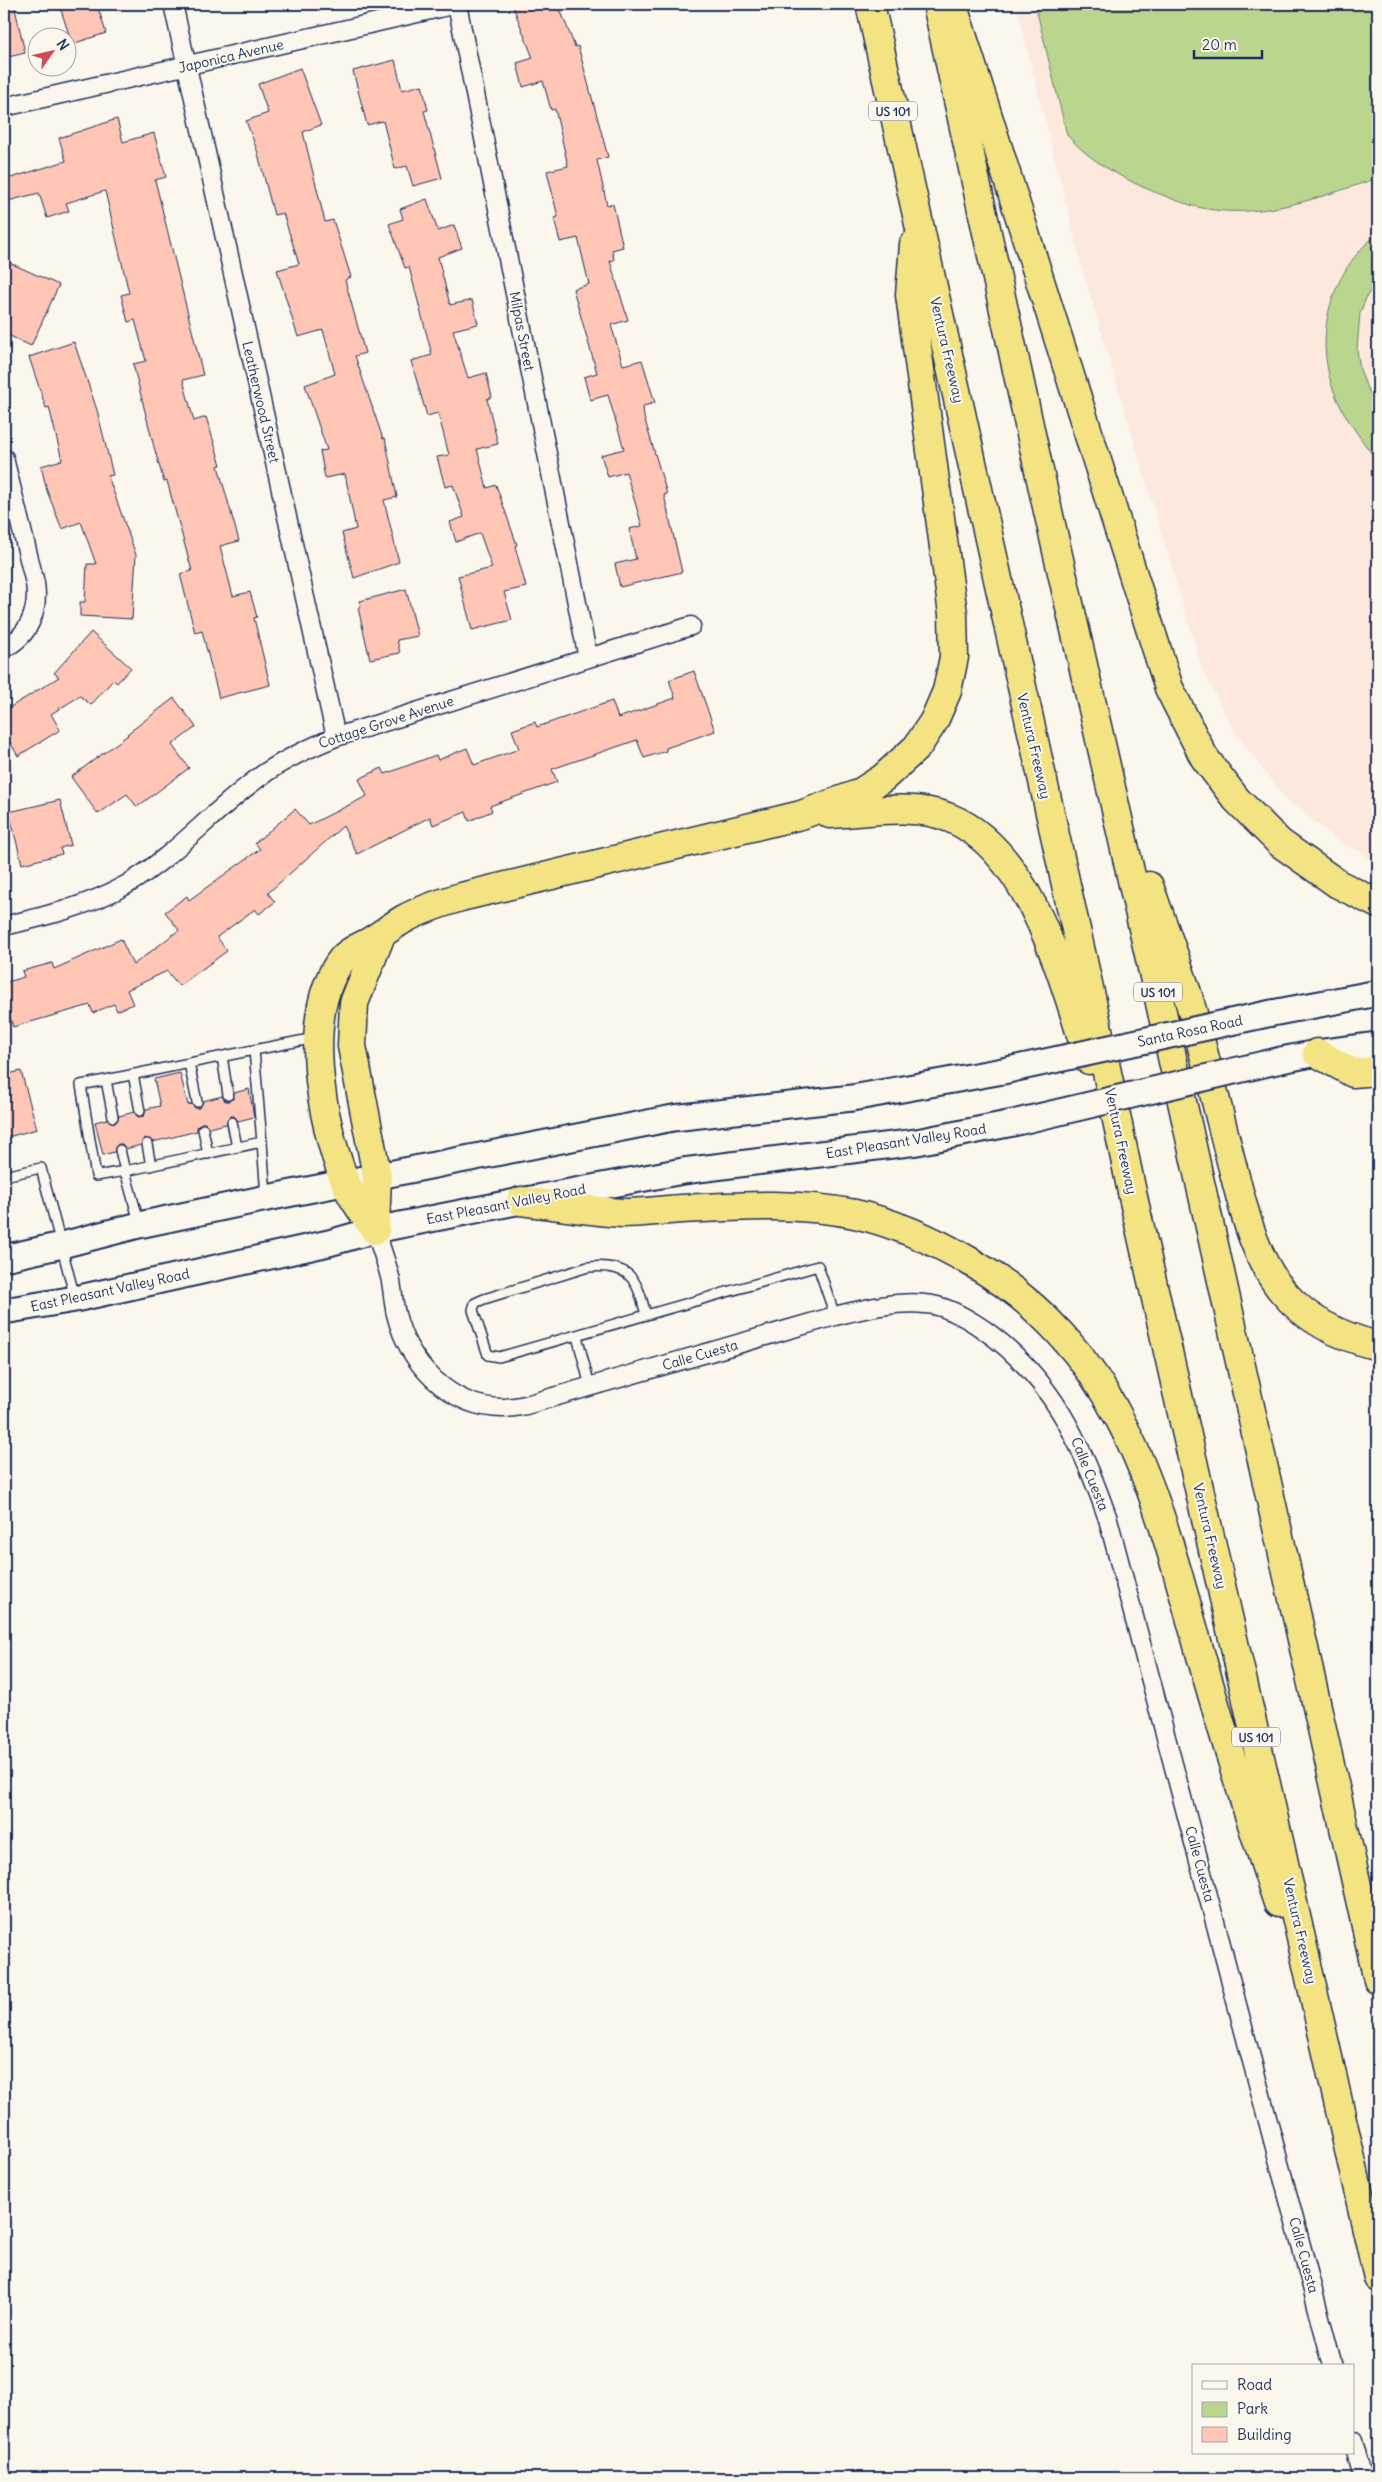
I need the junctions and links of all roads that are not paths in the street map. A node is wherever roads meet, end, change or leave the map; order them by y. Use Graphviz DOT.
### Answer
graph roads {
  1 [pos="173,4"];
  2 [pos="457,4"];
  3 [pos="870,4"];
  4 [pos="937,4"];
  5 [pos="953,4"];
  6 [pos="187,67"];
  7 [pos="4,107"];
  8 [pos="916,218"];
  9 [pos="4,458"];
  10 [pos="691,626"];
  11 [pos="4,648"];
  12 [pos="588,658"];
  13 [pos="336,736"];
  14 [pos="1104,756"];
  15 [pos="801,815"];
  16 [pos="1378,904"];
  17 [pos="4,926"];
  18 [pos="382,935"];
  19 [pos="1378,993"];
  20 [pos="316,1038"];
  21 [pos="1378,1045"];
  22 [pos="254,1050"];
  23 [pos="1317,1052"];
  24 [pos="222,1056"];
  25 [pos="189,1063"];
  26 [pos="1378,1071"];
  27 [pos="132,1074"];
  28 [pos="106,1080"];
  29 [pos="228,1095"];
  30 [pos="197,1102"];
  31 [pos="140,1111"];
  32 [pos="113,1117"];
  33 [pos="232,1122"];
  34 [pos="203,1129"];
  35 [pos="262,1142"];
  36 [pos="147,1144"];
  37 [pos="237,1147"];
  38 [pos="120,1150"];
  39 [pos="208,1154"];
  40 [pos="151,1166"];
  41 [pos="125,1172"];
  42 [pos="4,1176"];
  43 [pos="376,1176"];
  44 [pos="345,1183"];
  45 [pos="1133,1197"];
  46 [pos="267,1198"];
  47 [pos="521,1200"];
  48 [pos="139,1225"];
  49 [pos="374,1230"];
  50 [pos="62,1245"];
  51 [pos="4,1258"];
  52 [pos="75,1299"];
  53 [pos="4,1311"];
  54 [pos="646,1316"];
  55 [pos="835,1316"];
  56 [pos="576,1336"];
  57 [pos="1378,1346"];
  58 [pos="590,1386"];
  59 [pos="1378,1980"];
  60 [pos="1327,2049"];
  61 [pos="1378,2278"];
  62 [pos="1332,2364"];
  63 [pos="1354,2445"];
  64 [pos="1363,2478"];
  1 -- 6 [label="street, Leatherwood Street"];
  2 -- 6 [label="street, Japonica Avenue"];
  2 -- 12 [label="street, Milpas Street"];
  3 -- 8 [label="highway, Ventura Freeway / US 101"];
  4 -- 14 [label="highway, US 101"];
  5 -- 16 [label="highway"];
  6 -- 7 [label="street, Japonica Avenue"];
  6 -- 13 [label="street, Leatherwood Street"];
  8 -- 15 [label="highway"];
  8 -- 45 [label="highway, Ventura Freeway / US 101"];
  9 -- 11 [label="street"];
  10 -- 12 [label="street, Cottage Grove Avenue"];
  12 -- 13 [label="street, Cottage Grove Avenue"];
  13 -- 17 [label="street, Cottage Grove Avenue"];
  14 -- 57 [label="highway"];
  14 -- 59 [label="highway, US 101"];
  15 -- 18 [label="highway"];
  15 -- 45 [label="highway"];
  18 -- 20 [label="highway"];
  18 -- 43 [label="highway"];
  19 -- 43 [label="main road, Santa Rosa Road, bridge"];
  20 -- 22 [label="lane"];
  20 -- 44 [label="highway"];
  21 -- 23 [label="main road"];
  22 -- 24 [label="lane"];
  22 -- 35 [label="lane"];
  23 -- 26 [label="highway"];
  23 -- 47 [label="main road, East Pleasant Valley Road, bridge"];
  24 -- 25 [label="lane"];
  24 -- 29 [label="lane"];
  25 -- 27 [label="lane"];
  25 -- 30 [label="lane"];
  27 -- 28 [label="lane"];
  27 -- 31 [label="lane"];
  28 -- 32 [label="lane"];
  28 -- 41 [label="lane"];
  33 -- 37 [label="lane"];
  34 -- 39 [label="lane"];
  35 -- 37 [label="lane"];
  35 -- 46 [label="lane"];
  36 -- 40 [label="lane"];
  37 -- 39 [label="lane"];
  38 -- 41 [label="lane"];
  39 -- 40 [label="lane"];
  40 -- 41 [label="lane"];
  41 -- 48 [label="lane"];
  42 -- 50 [label="lane"];
  43 -- 44 [label="main road"];
  43 -- 49 [label="highway"];
  44 -- 46 [label="main road"];
  44 -- 49 [label="highway"];
  45 -- 60 [label="highway, Ventura Freeway / US 101"];
  46 -- 48 [label="main road"];
  47 -- 49 [label="main road, East Pleasant Valley Road"];
  47 -- 60 [label="highway"];
  48 -- 50 [label="main road"];
  49 -- 52 [label="main road, East Pleasant Valley Road"];
  49 -- 58 [label="street, Calle Cuesta"];
  50 -- 51 [label="main road"];
  50 -- 52 [label="lane"];
  52 -- 53 [label="main road, East Pleasant Valley Road"];
  54 -- 55 [label="lane"];
  54 -- 56 [label="lane"];
  54 -- 56 [label="lane"];
  55 -- 58 [label="street, Calle Cuesta"];
  55 -- 62 [label="street, Calle Cuesta"];
  56 -- 58 [label="lane"];
  60 -- 61 [label="highway, Ventura Freeway / US 101"];
  63 -- 64 [label="street"];
}
